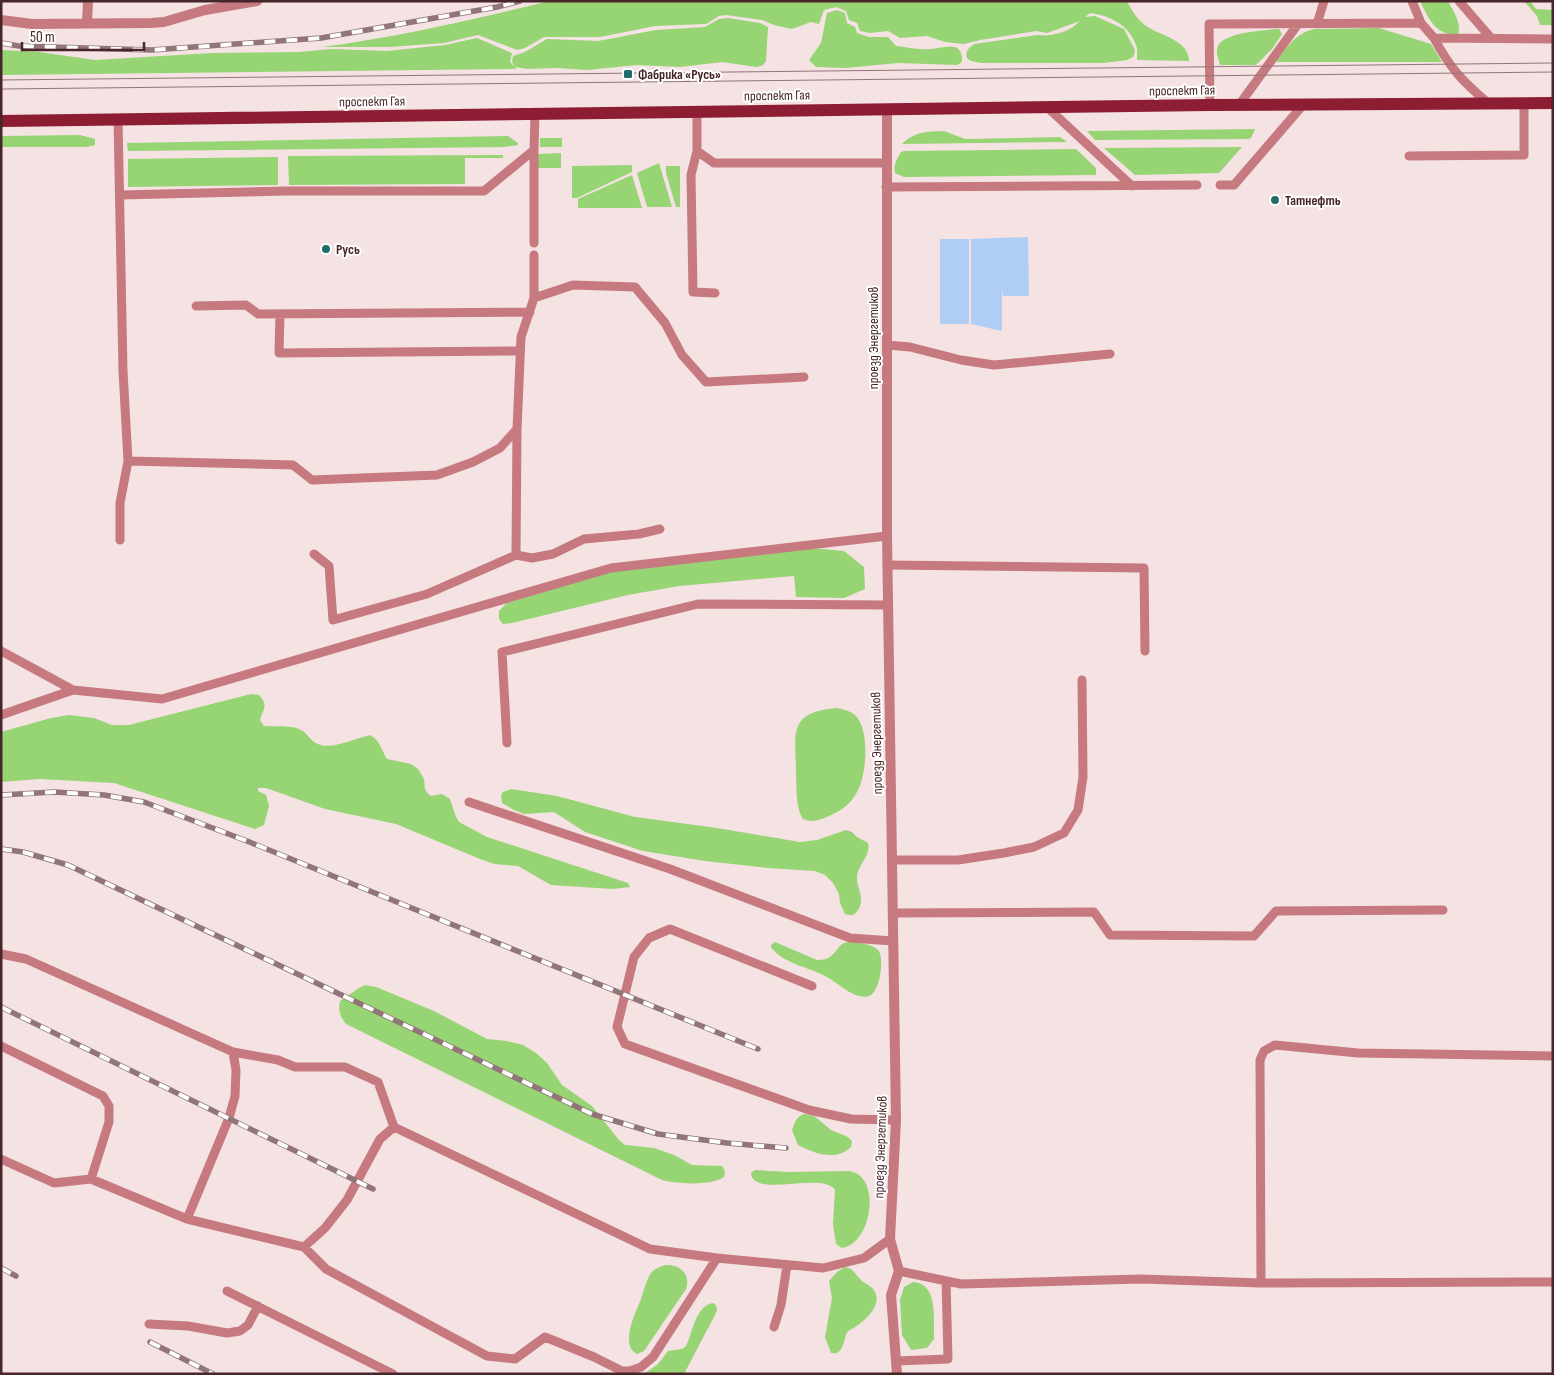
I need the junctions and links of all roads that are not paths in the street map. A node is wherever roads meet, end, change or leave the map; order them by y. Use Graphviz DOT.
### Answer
graph roads {
  1 [pos="88,1"];
  2 [pos="256,1"];
  3 [pos="1324,1"];
  4 [pos="1412,1"];
  5 [pos="1459,1"];
  6 [pos="1,20"];
  7 [pos="87,23"];
  8 [pos="1421,23"];
  9 [pos="1298,24"];
  10 [pos="1317,24"];
  11 [pos="1434,38"];
  12 [pos="1490,38"];
  13 [pos="1553,39"];
  14 [pos="1488,103"];
  15 [pos="1524,103"];
  16 [pos="1553,103"];
  17 [pos="1210,105"];
  18 [pos="1239,105"];
  19 [pos="1303,105"];
  20 [pos="1048,108"];
  21 [pos="887,109"];
  22 [pos="697,112"];
  23 [pos="534,114"];
  24 [pos="118,119"];
  25 [pos="1,121"];
  26 [pos="534,150"];
  27 [pos="698,151"];
  28 [pos="1409,156"];
  29 [pos="887,163"];
  30 [pos="1197,185"];
  31 [pos="1220,185"];
  32 [pos="1132,186"];
  33 [pos="886,187"];
  34 [pos="120,195"];
  35 [pos="534,243"];
  36 [pos="534,255"];
  37 [pos="715,293"];
  38 [pos="534,298"];
  39 [pos="196,306"];
  40 [pos="530,312"];
  41 [pos="280,314"];
  42 [pos="886,345"];
  43 [pos="520,351"];
  44 [pos="1110,354"];
  45 [pos="804,377"];
  46 [pos="517,428"];
  47 [pos="128,461"];
  48 [pos="660,529"];
  49 [pos="886,536"];
  50 [pos="120,540"];
  51 [pos="314,554"];
  52 [pos="516,555"];
  53 [pos="887,565"];
  54 [pos="888,605"];
  55 [pos="1,651"];
  56 [pos="1145,652"];
  57 [pos="1082,680"];
  58 [pos="73,690"];
  59 [pos="1,715"];
  60 [pos="507,743"];
  61 [pos="469,802"];
  62 [pos="892,860"];
  63 [pos="1443,910"];
  64 [pos="893,913"];
  65 [pos="893,941"];
  66 [pos="1,954"];
  67 [pos="812,986"];
  68 [pos="1,1046"];
  69 [pos="233,1052"];
  70 [pos="1553,1056"];
  71 [pos="896,1120"];
  72 [pos="394,1128"];
  73 [pos="1,1159"];
  74 [pos="91,1179"];
  75 [pos="187,1219"];
  76 [pos="890,1239"];
  77 [pos="304,1247"];
  78 [pos="717,1258"];
  79 [pos="787,1265"];
  80 [pos="899,1271"];
  81 [pos="946,1281"];
  82 [pos="1553,1282"];
  83 [pos="1261,1283"];
  84 [pos="227,1291"];
  85 [pos="258,1306"];
  86 [pos="149,1324"];
  87 [pos="774,1328"];
  88 [pos="897,1361"];
  89 [pos="392,1374"];
  90 [pos="897,1374"];
  1 -- 7 [label="street"];
  2 -- 7 [label="street"];
  3 -- 10 [label="lane"];
  4 -- 8 [label="lane"];
  5 -- 12 [label="lane"];
  6 -- 7 [label="street"];
  8 -- 10 [label="lane"];
  8 -- 11 [label="lane"];
  9 -- 10 [label="lane"];
  9 -- 17 [label="lane"];
  9 -- 18 [label="lane"];
  11 -- 12 [label="lane"];
  11 -- 14 [label="lane"];
  12 -- 13 [label="lane"];
  14 -- 15 [label="main road, проспект Гая"];
  14 -- 19 [label="main road, проспект Гая"];
  15 -- 16 [label="main road, проспект Гая"];
  15 -- 28 [label="lane"];
  17 -- 18 [label="main road, проспект Гая"];
  17 -- 20 [label="main road, проспект Гая"];
  18 -- 19 [label="main road, проспект Гая"];
  19 -- 31 [label="lane"];
  20 -- 21 [label="main road, проспект Гая"];
  20 -- 32 [label="lane"];
  21 -- 22 [label="main road, проспект Гая"];
  21 -- 29 [label="street, проезд Энергетиков"];
  22 -- 23 [label="main road, проспект Гая"];
  22 -- 27 [label="lane"];
  23 -- 24 [label="main road, проспект Гая"];
  23 -- 26 [label="lane"];
  24 -- 25 [label="main road, проспект Гая"];
  24 -- 34 [label="lane"];
  26 -- 34 [label="lane"];
  26 -- 35 [label="lane"];
  27 -- 29 [label="lane"];
  27 -- 37 [label="lane"];
  29 -- 33 [label="street, проезд Энергетиков"];
  30 -- 32 [label="lane"];
  32 -- 33 [label="lane"];
  33 -- 42 [label="street, проезд Энергетиков"];
  34 -- 47 [label="lane"];
  36 -- 38 [label="lane"];
  38 -- 40 [label="lane"];
  38 -- 45 [label="lane"];
  39 -- 41 [label="lane"];
  40 -- 41 [label="lane"];
  40 -- 43 [label="lane"];
  41 -- 43 [label="lane"];
  42 -- 44 [label="lane"];
  42 -- 49 [label="street, проезд Энергетиков"];
  43 -- 46 [label="lane"];
  46 -- 47 [label="lane"];
  46 -- 52 [label="lane"];
  47 -- 50 [label="lane"];
  48 -- 52 [label="lane"];
  49 -- 53 [label="street, проезд Энергетиков"];
  49 -- 58 [label="lane"];
  51 -- 52 [label="lane"];
  53 -- 54 [label="street, проезд Энергетиков"];
  53 -- 56 [label="lane"];
  54 -- 60 [label="lane"];
  54 -- 62 [label="street, проезд Энергетиков"];
  55 -- 58 [label="lane"];
  57 -- 62 [label="lane"];
  58 -- 59 [label="lane"];
  61 -- 65 [label="lane"];
  62 -- 64 [label="street, проезд Энергетиков"];
  63 -- 64 [label="lane"];
  64 -- 65 [label="street, проезд Энергетиков"];
  65 -- 71 [label="street, проезд Энергетиков"];
  66 -- 69 [label="lane"];
  67 -- 71 [label="lane"];
  68 -- 74 [label="lane"];
  69 -- 72 [label="lane"];
  69 -- 75 [label="lane"];
  70 -- 83 [label="lane"];
  71 -- 76 [label="street, проезд Энергетиков"];
  72 -- 77 [label="lane"];
  72 -- 78 [label="lane"];
  73 -- 74 [label="lane"];
  74 -- 75 [label="lane"];
  75 -- 77 [label="lane"];
  76 -- 79 [label="lane"];
  76 -- 80 [label="street, проезд Энергетиков"];
  77 -- 78 [label="lane"];
  78 -- 79 [label="lane"];
  79 -- 87 [label="lane"];
  80 -- 81 [label="lane"];
  80 -- 88 [label="street"];
  81 -- 83 [label="lane"];
  81 -- 88 [label="lane"];
  82 -- 83 [label="lane"];
  84 -- 85 [label="lane"];
  85 -- 86 [label="lane"];
  85 -- 89 [label="lane"];
  88 -- 90 [label="street"];
}
